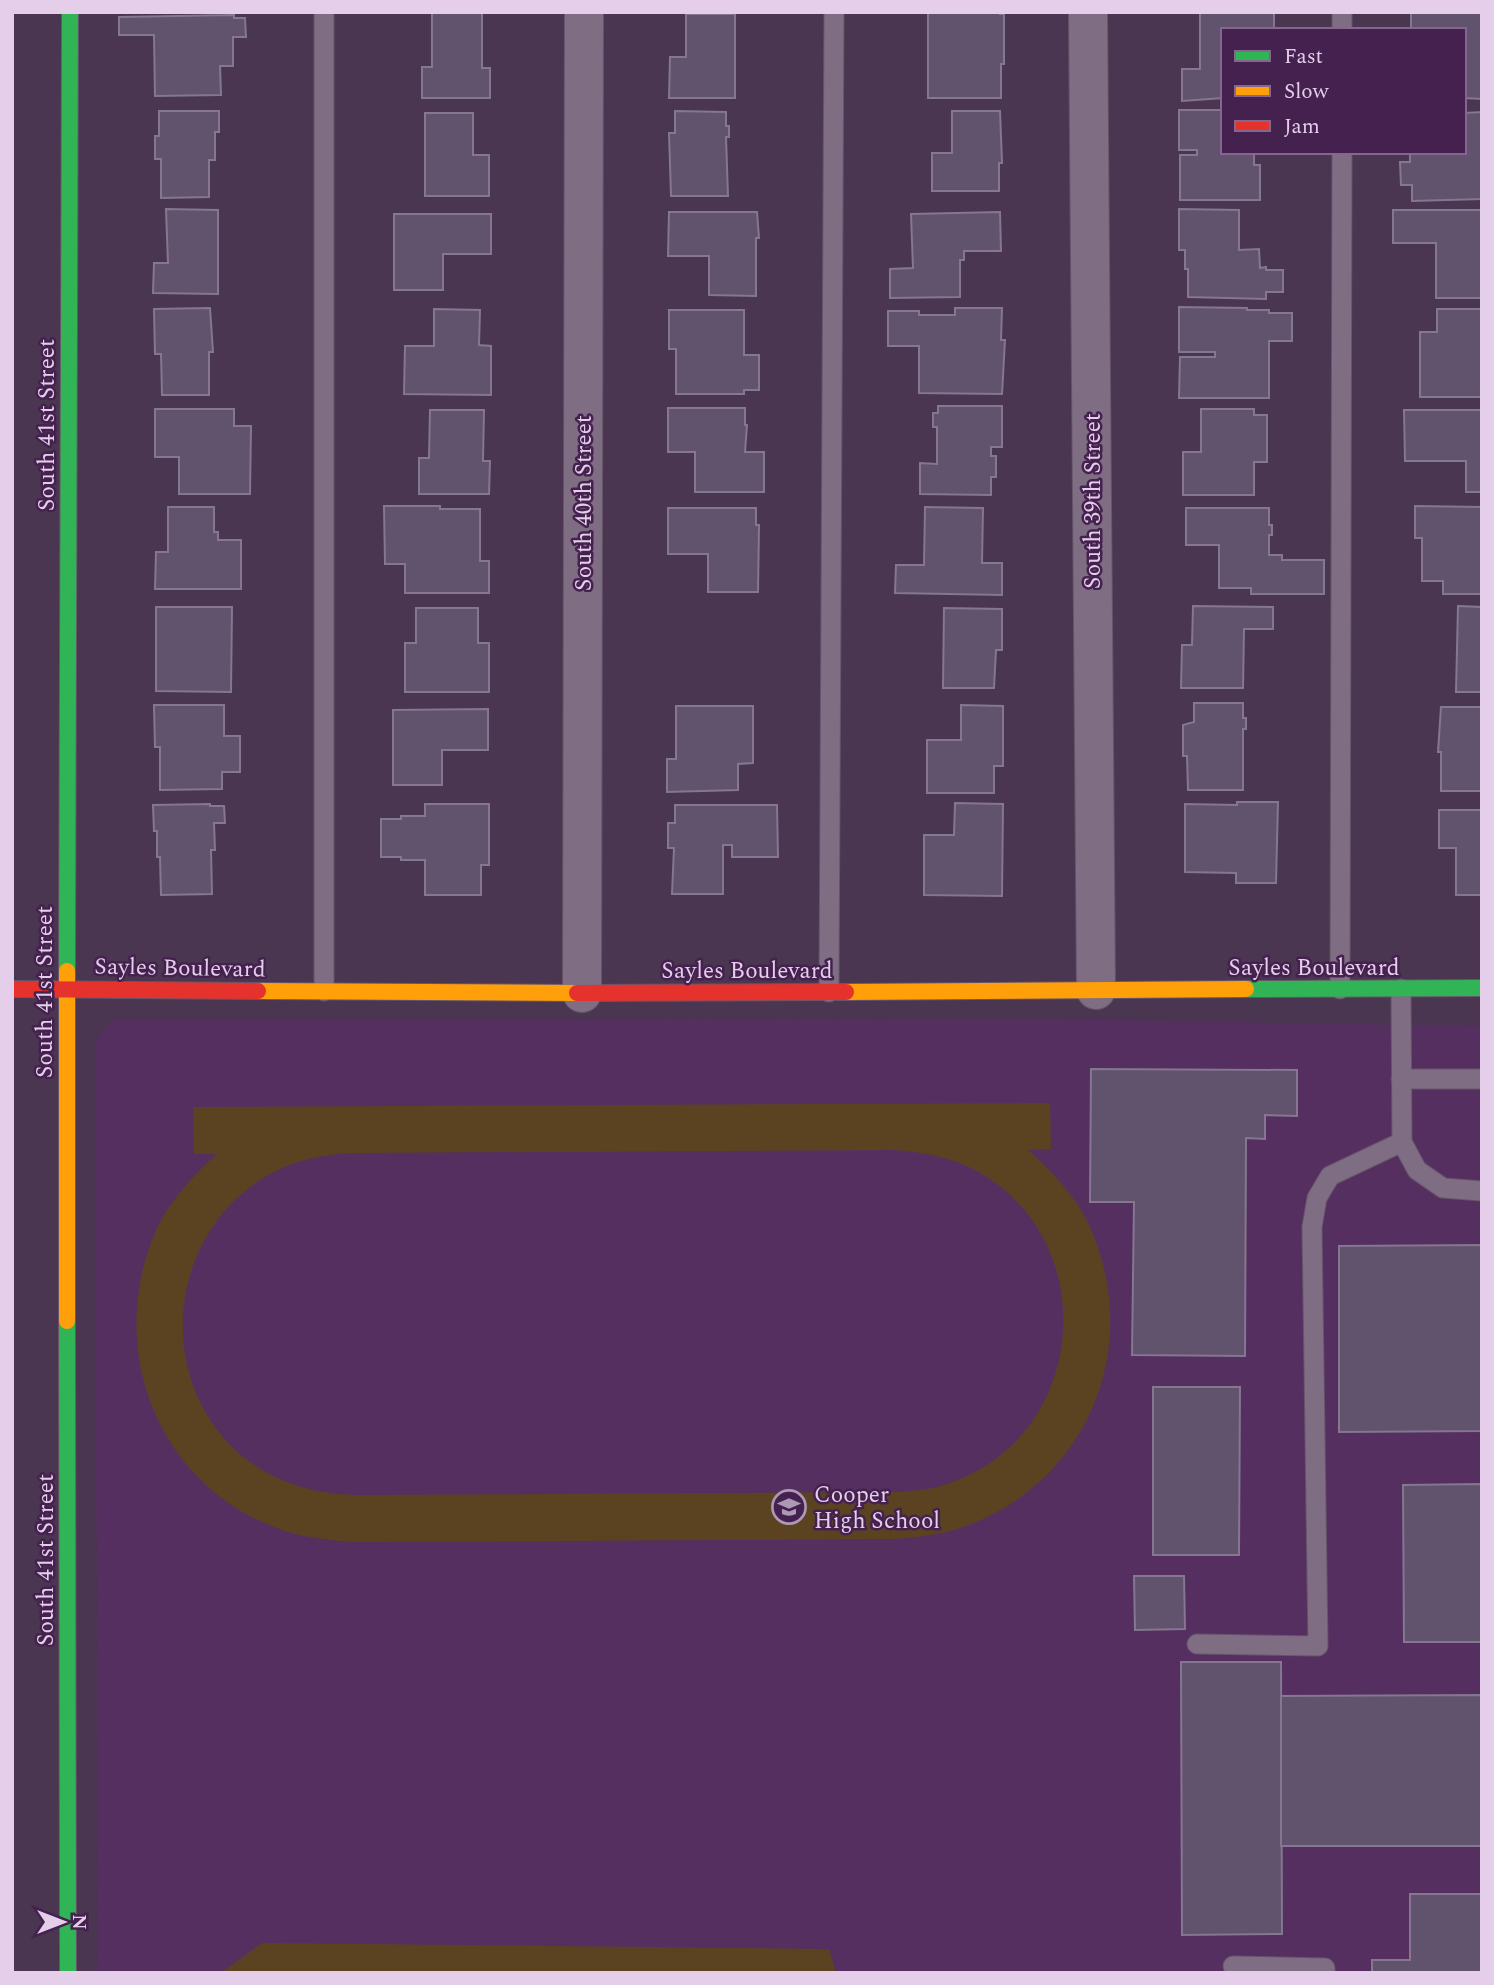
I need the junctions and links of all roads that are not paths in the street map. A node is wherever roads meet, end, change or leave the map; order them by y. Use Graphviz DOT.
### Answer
graph roads {
  1 [pos="70,12"];
  2 [pos="324,12"];
  3 [pos="584,12"];
  4 [pos="834,12"];
  5 [pos="1088,12"];
  6 [pos="1342,154"];
  7 [pos="12,989"];
  8 [pos="67,989"];
  9 [pos="1340,989"];
  10 [pos="1401,989"];
  11 [pos="1482,989"];
  12 [pos="1097,990"];
  13 [pos="324,991"];
  14 [pos="830,992"];
  15 [pos="582,993"];
  16 [pos="1401,1079"];
  17 [pos="1482,1079"];
  18 [pos="1402,1142"];
  19 [pos="1482,1191"];
  20 [pos="1197,1644"];
  21 [pos="1233,1966"];
  22 [pos="68,1973"];
  23 [pos="1325,1973"];
  1 -- 8 [label="street, South 41st Street"];
  2 -- 13 [label="lane"];
  3 -- 15 [label="street, South 40th Street"];
  4 -- 14 [label="lane"];
  5 -- 12 [label="street, South 39th Street"];
  6 -- 9 [label="lane"];
  7 -- 8 [label="street, Sayles Boulevard"];
  8 -- 13 [label="street, Sayles Boulevard"];
  8 -- 22 [label="street, South 41st Street"];
  9 -- 10 [label="street, Sayles Boulevard"];
  9 -- 12 [label="street, Sayles Boulevard"];
  10 -- 11 [label="street, Sayles Boulevard"];
  10 -- 16 [label="lane"];
  12 -- 14 [label="street, Sayles Boulevard"];
  13 -- 15 [label="street, Sayles Boulevard"];
  14 -- 15 [label="street, Sayles Boulevard"];
  16 -- 17 [label="lane"];
  16 -- 18 [label="lane"];
  18 -- 19 [label="lane"];
  18 -- 20 [label="lane"];
  21 -- 23 [label="lane"];
}
